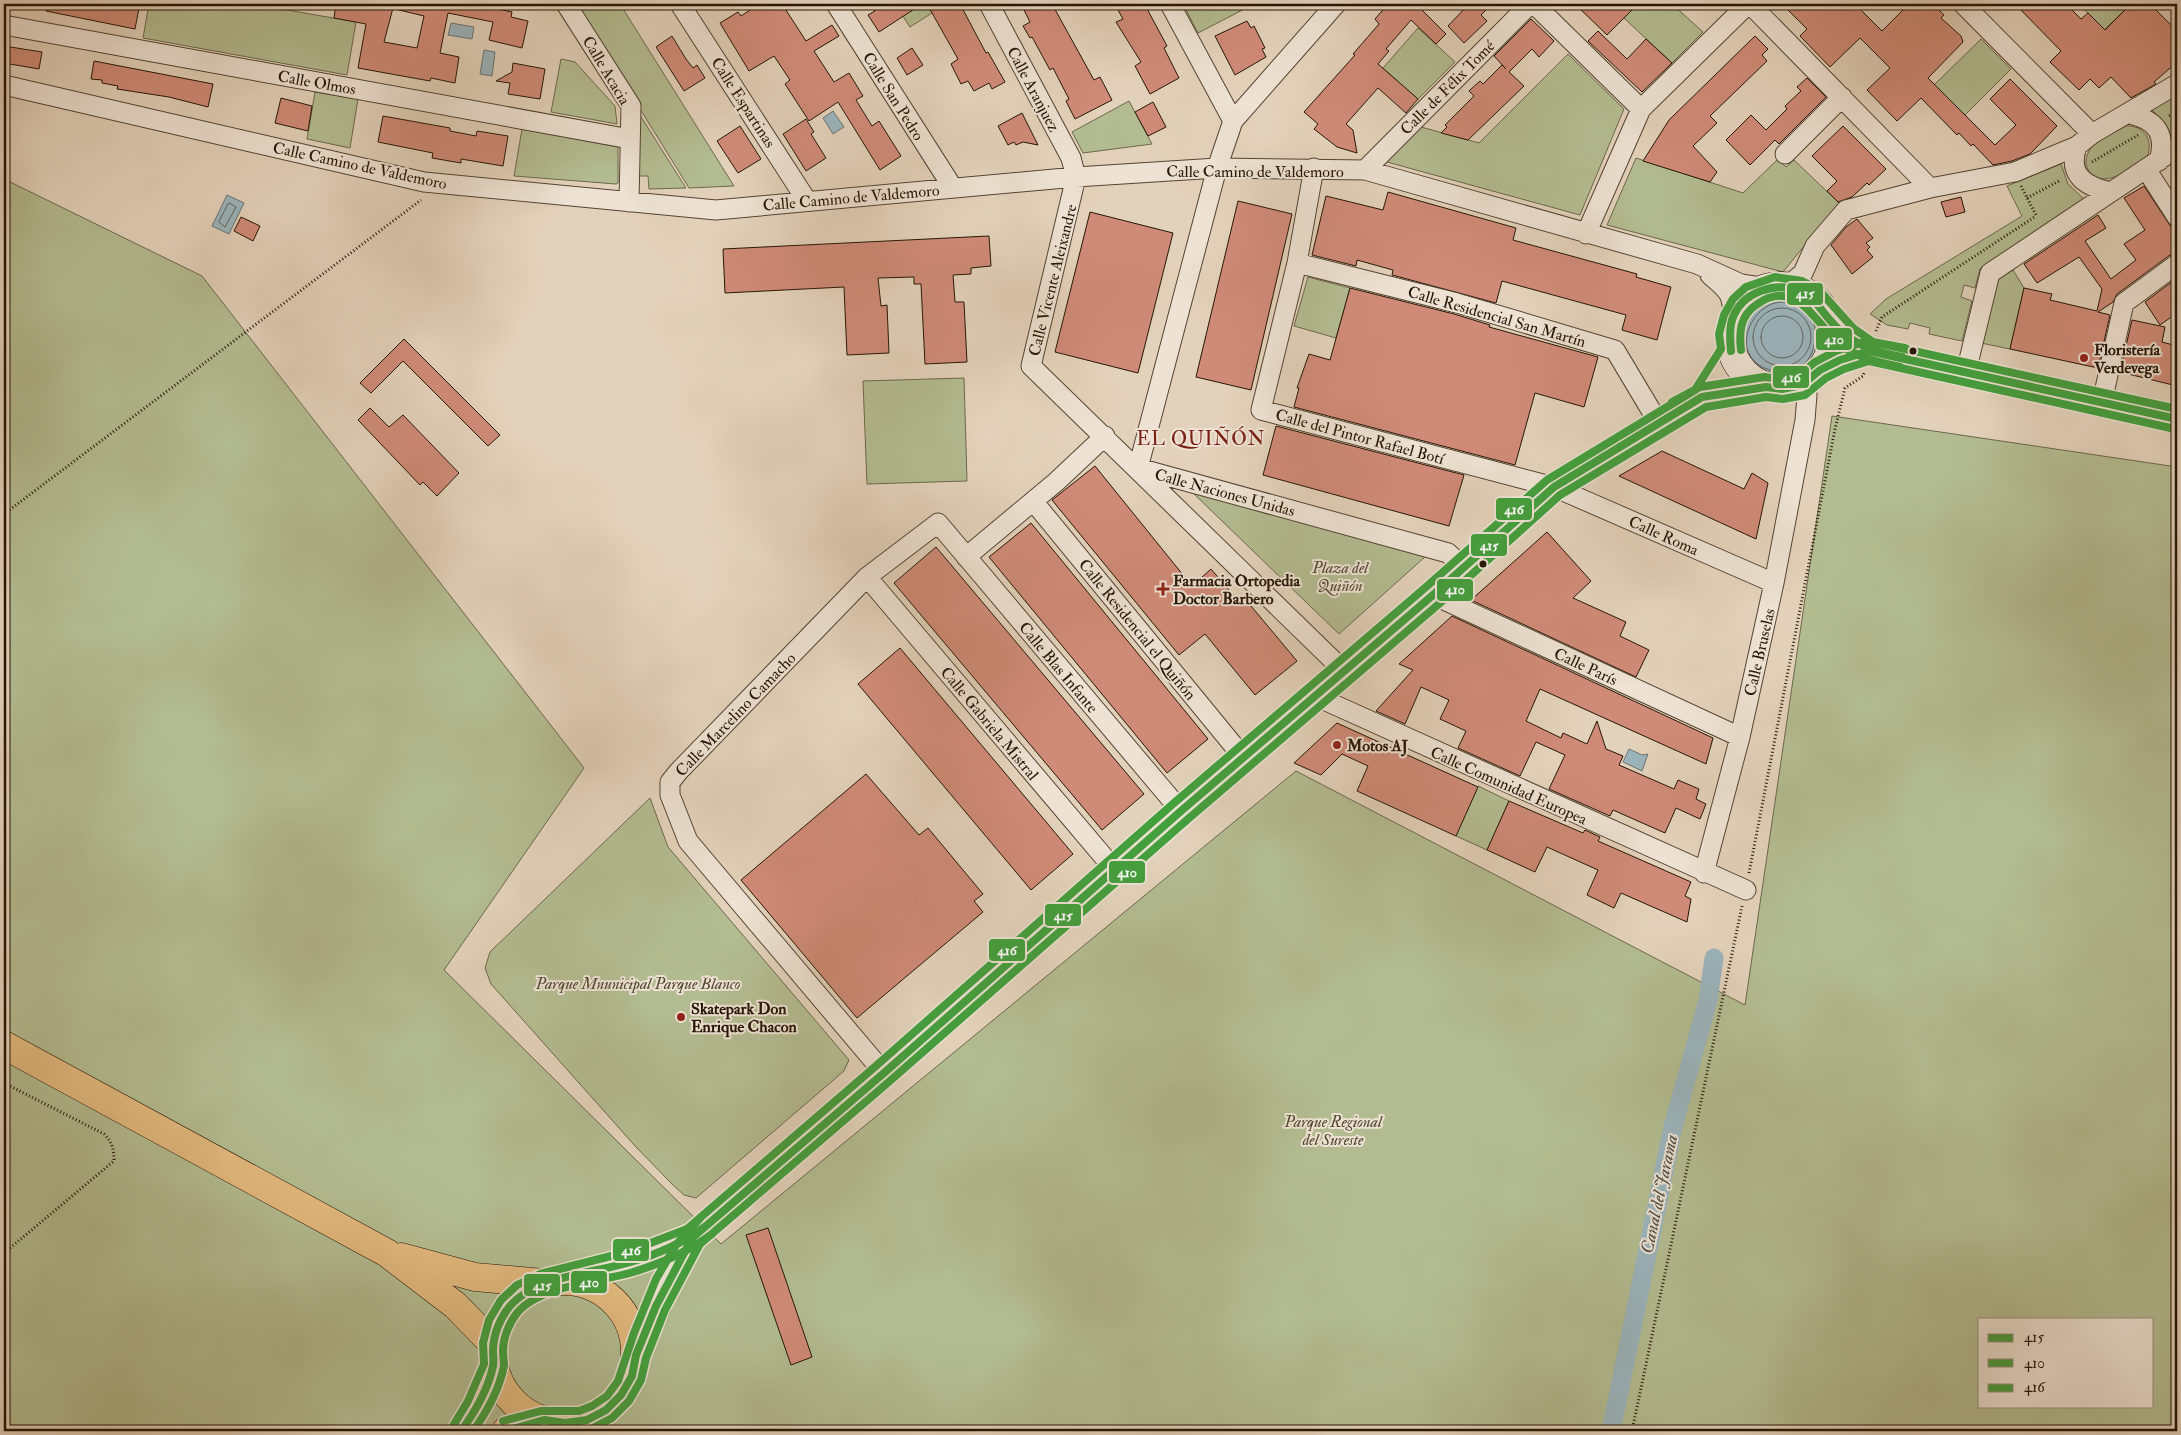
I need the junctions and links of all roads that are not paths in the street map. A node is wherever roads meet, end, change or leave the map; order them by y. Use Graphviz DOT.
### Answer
graph roads {
  1 [pos="566,4"];
  2 [pos="680,4"];
  3 [pos="836,4"];
  4 [pos="989,4"];
  5 [pos="1170,4"];
  6 [pos="1336,4"];
  7 [pos="1530,4"];
  8 [pos="1534,4"];
  9 [pos="1749,4"];
  10 [pos="1963,4"];
  11 [pos="4,25"];
  12 [pos="2177,84"];
  13 [pos="4,85"];
  14 [pos="1842,97"];
  15 [pos="1641,109"];
  16 [pos="2130,114"];
  17 [pos="1233,121"];
  18 [pos="2092,134"];
  19 [pos="630,140"];
  20 [pos="2077,146"];
  21 [pos="2177,148"];
  22 [pos="1785,154"];
  23 [pos="2152,165"];
  24 [pos="1217,168"];
  25 [pos="1314,168"];
  26 [pos="1365,170"];
  27 [pos="1076,177"];
  28 [pos="953,188"];
  29 [pos="1930,188"];
  30 [pos="2110,192"];
  31 [pos="807,201"];
  32 [pos="629,202"];
  33 [pos="2177,217"];
  34 [pos="1586,234"];
  35 [pos="1297,263"];
  36 [pos="1697,264"];
  37 [pos="2177,264"];
  38 [pos="1776,288"];
  39 [pos="1827,317"];
  40 [pos="1733,319"];
  41 [pos="1731,351"];
  42 [pos="1869,351"];
  43 [pos="1966,372"];
  44 [pos="1811,377"];
  45 [pos="1766,386"];
  46 [pos="1702,397"];
  47 [pos="2102,402"];
  48 [pos="2177,419"];
  49 [pos="1658,422"];
  50 [pos="1105,436"];
  51 [pos="1138,468"];
  52 [pos="1554,486"];
  53 [pos="1033,501"];
  54 [pos="938,523"];
  55 [pos="966,557"];
  56 [pos="1463,567"];
  57 [pos="867,577"];
  58 [pos="1774,583"];
  59 [pos="1433,595"];
  60 [pos="1344,671"];
  61 [pos="1315,696"];
  62 [pos="1740,737"];
  63 [pos="1243,757"];
  64 [pos="1181,811"];
  65 [pos="1114,870"];
  66 [pos="1704,873"];
  67 [pos="1746,890"];
  68 [pos="4,1045"];
  69 [pos="884,1073"];
  70 [pos="692,1238"];
  71 [pos="387,1253"];
  72 [pos="552,1282"];
  73 [pos="494,1355"];
  74 [pos="636,1355"];
  75 [pos="544,1420"];
  76 [pos="461,1431"];
  77 [pos="506,1431"];
  1 -- 19 [label="street, Calle Acacia"];
  2 -- 31 [label="street, Calle Espartinas"];
  3 -- 28 [label="street, Calle San Pedro"];
  4 -- 27 [label="street, Calle Aranjuez"];
  5 -- 17 [label="street"];
  6 -- 17 [label="street"];
  7 -- 26 [label="street, Calle de Félix Tomé"];
  8 -- 15 [label="street"];
  9 -- 14 [label="street"];
  9 -- 15 [label="street"];
  10 -- 18 [label="street"];
  11 -- 19 [label="street, Calle Olmos"];
  12 -- 16 [label="street"];
  13 -- 32 [label="street, Calle Camino de Valdemoro"];
  14 -- 22 [label="street"];
  14 -- 29 [label="street"];
  15 -- 34 [label="street"];
  16 -- 18 [label="street"];
  16 -- 23 [label="street"];
  17 -- 24 [label="street, Calle Naciones Unidas"];
  18 -- 20 [label="street"];
  19 -- 32 [label="street, Calle Acacia"];
  20 -- 29 [label="street"];
  20 -- 30 [label="street"];
  21 -- 23 [label="street"];
  23 -- 30 [label="street"];
  23 -- 33 [label="street"];
  24 -- 25 [label="street, Calle Camino de Valdemoro"];
  24 -- 27 [label="street, Calle Camino de Valdemoro"];
  24 -- 51 [label="street, Calle Naciones Unidas"];
  25 -- 26 [label="street, Calle Camino de Valdemoro"];
  25 -- 35 [label="street, Calle del Pintor Rafael Botí"];
  26 -- 34 [label="street, Calle Camino de Valdemoro"];
  27 -- 28 [label="street, Calle Camino de Valdemoro"];
  27 -- 50 [label="street, Calle Vicente Aleixandre"];
  28 -- 31 [label="street, Calle Camino de Valdemoro"];
  29 -- 38 [label="street"];
  30 -- 43 [label="street"];
  31 -- 32 [label="street, Calle Camino de Valdemoro"];
  34 -- 36 [label="street, Calle Camino de Valdemoro"];
  35 -- 49 [label="street, Calle Residencial San Martín"];
  35 -- 52 [label="street, Calle del Pintor Rafael Botí"];
  36 -- 38 [label="street, Calle Camino de Valdemoro"];
  36 -- 40 [label="street, Calle Camino de Valdemoro"];
  37 -- 47 [label="street"];
  38 -- 39 [label="main road"];
  38 -- 40 [label="main road"];
  39 -- 42 [label="main road"];
  39 -- 44 [label="main road"];
  40 -- 41 [label="main road"];
  41 -- 45 [label="main road"];
  41 -- 46 [label="main road"];
  42 -- 43 [label="main road"];
  42 -- 44 [label="main road"];
  43 -- 47 [label="main road"];
  44 -- 45 [label="main road"];
  44 -- 58 [label="street, Calle Bruselas"];
  45 -- 46 [label="main road"];
  46 -- 49 [label="main road"];
  47 -- 48 [label="main road"];
  49 -- 52 [label="main road"];
  50 -- 51 [label="street, Calle Vicente Aleixandre"];
  50 -- 53 [label="street"];
  51 -- 56 [label="street, Calle Naciones Unidas"];
  51 -- 60 [label="street, Calle Vicente Aleixandre"];
  52 -- 56 [label="main road"];
  52 -- 58 [label="street, Calle Roma"];
  53 -- 55 [label="street"];
  53 -- 63 [label="street, Calle Residencial el Quiñón"];
  54 -- 55 [label="street, Calle Blas Infante"];
  54 -- 57 [label="street, Calle Marcelino Camacho"];
  55 -- 64 [label="street, Calle Blas Infante"];
  56 -- 59 [label="main road"];
  57 -- 65 [label="street, Calle Gabriela Mistral"];
  57 -- 69 [label="street, Calle Marcelino Camacho"];
  58 -- 62 [label="street, Calle Bruselas"];
  59 -- 60 [label="main road"];
  59 -- 62 [label="street, Calle París"];
  60 -- 61 [label="main road"];
  61 -- 63 [label="main road"];
  61 -- 66 [label="street, Calle Comunidad Europea"];
  62 -- 66 [label="street, Calle Bruselas"];
  63 -- 64 [label="main road"];
  64 -- 65 [label="main road"];
  65 -- 69 [label="main road"];
  66 -- 67 [label="street"];
  68 -- 71 [label="main road"];
  69 -- 70 [label="main road"];
  70 -- 72 [label="main road"];
  70 -- 74 [label="main road"];
  71 -- 72 [label="main road"];
  71 -- 73 [label="main road"];
  72 -- 73 [label="main road"];
  72 -- 74 [label="main road"];
  73 -- 75 [label="main road"];
  73 -- 76 [label="main road"];
  74 -- 75 [label="main road"];
  75 -- 77 [label="main road"];
}
